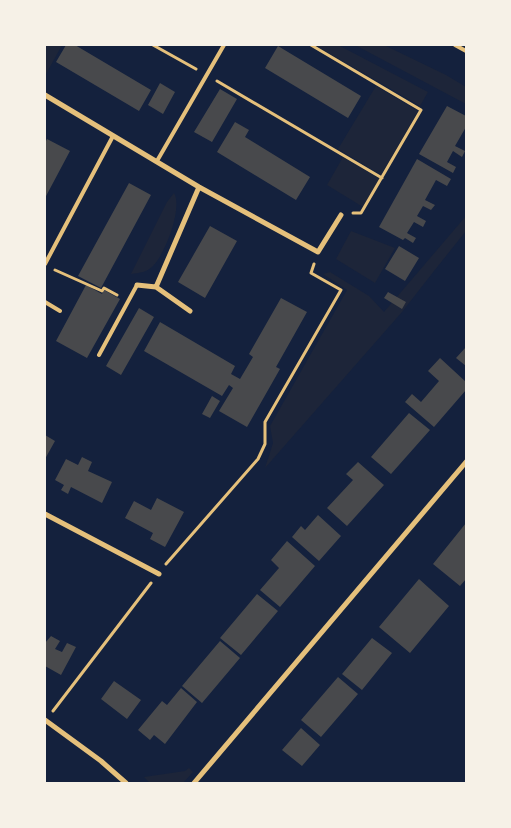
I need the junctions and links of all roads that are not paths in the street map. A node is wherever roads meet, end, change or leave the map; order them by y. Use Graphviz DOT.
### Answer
graph roads {
  1 [pos="224,45"];
  2 [pos="455,45"];
  3 [pos="466,50"];
  4 [pos="45,95"];
  5 [pos="113,136"];
  6 [pos="157,161"];
  7 [pos="199,187"];
  8 [pos="341,215"];
  9 [pos="45,264"];
  10 [pos="136,285"];
  11 [pos="156,287"];
  12 [pos="45,302"];
  13 [pos="60,311"];
  14 [pos="190,311"];
  15 [pos="99,355"];
  16 [pos="466,462"];
  17 [pos="45,514"];
  18 [pos="159,574"];
  19 [pos="46,720"];
  20 [pos="126,783"];
  21 [pos="194,783"];
  1 -- 6 [label="lane"];
  2 -- 3 [label="lane"];
  4 -- 5 [label="street"];
  5 -- 6 [label="street"];
  5 -- 9 [label="lane"];
  6 -- 7 [label="street"];
  7 -- 8 [label="street"];
  7 -- 11 [label="street"];
  10 -- 11 [label="street"];
  10 -- 15 [label="lane"];
  11 -- 14 [label="street"];
  12 -- 13 [label="lane"];
  16 -- 21 [label="street"];
  17 -- 18 [label="street"];
  19 -- 20 [label="street"];
}
